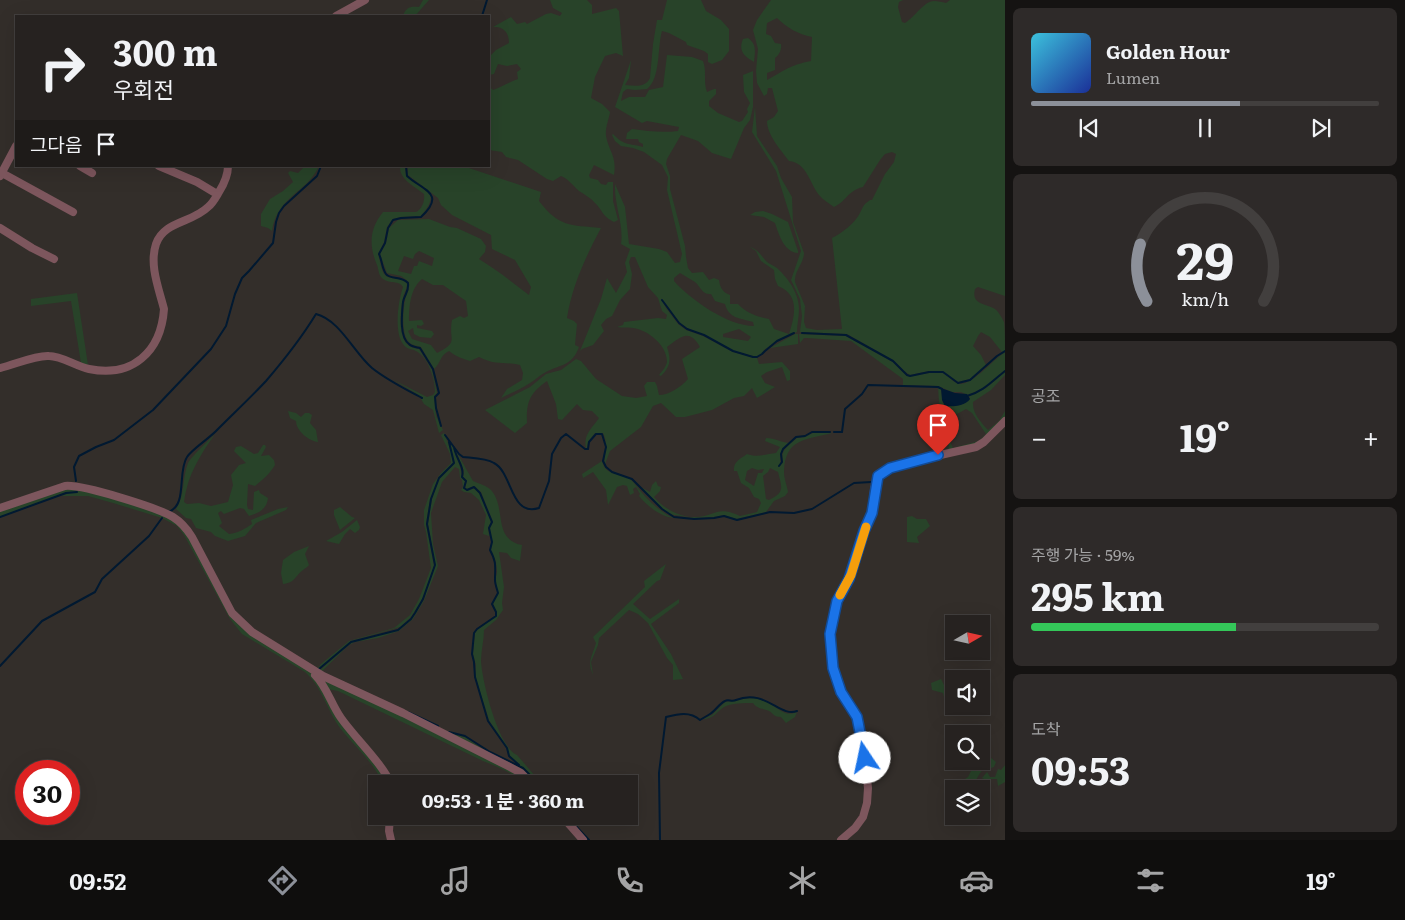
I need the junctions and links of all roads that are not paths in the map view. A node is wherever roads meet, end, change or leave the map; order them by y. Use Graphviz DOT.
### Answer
graph roads {
  1 [pos="365,0"];
  2 [pos="338,15"];
  3 [pos="15,148"];
  4 [pos="82,167"];
  5 [pos="161,167"];
  6 [pos="228,167"];
  7 [pos="92,173"];
  8 [pos="1,174"];
  9 [pos="217,194"];
  10 [pos="73,212"];
  11 [pos="0,228"];
  12 [pos="54,259"];
  13 [pos="0,368"];
  14 [pos="1005,421"];
  15 [pos="0,508"];
  16 [pos="306,666"];
  17 [pos="385,775"];
  18 [pos="523,775"];
  19 [pos="389,825"];
  20 [pos="570,825"];
  21 [pos="391,840"];
  22 [pos="583,840"];
  23 [pos="841,840"];
  1 -- 2 [label="street"];
  3 -- 8 [label="street"];
  4 -- 7 [label="street"];
  5 -- 9 [label="street"];
  6 -- 9 [label="street"];
  8 -- 10 [label="street"];
  9 -- 13 [label="street"];
  11 -- 12 [label="street"];
  14 -- 23 [label="street"];
  15 -- 16 [label="street"];
  16 -- 17 [label="street"];
  16 -- 18 [label="street"];
  19 -- 21 [label="street"];
  20 -- 22 [label="street"];
}
